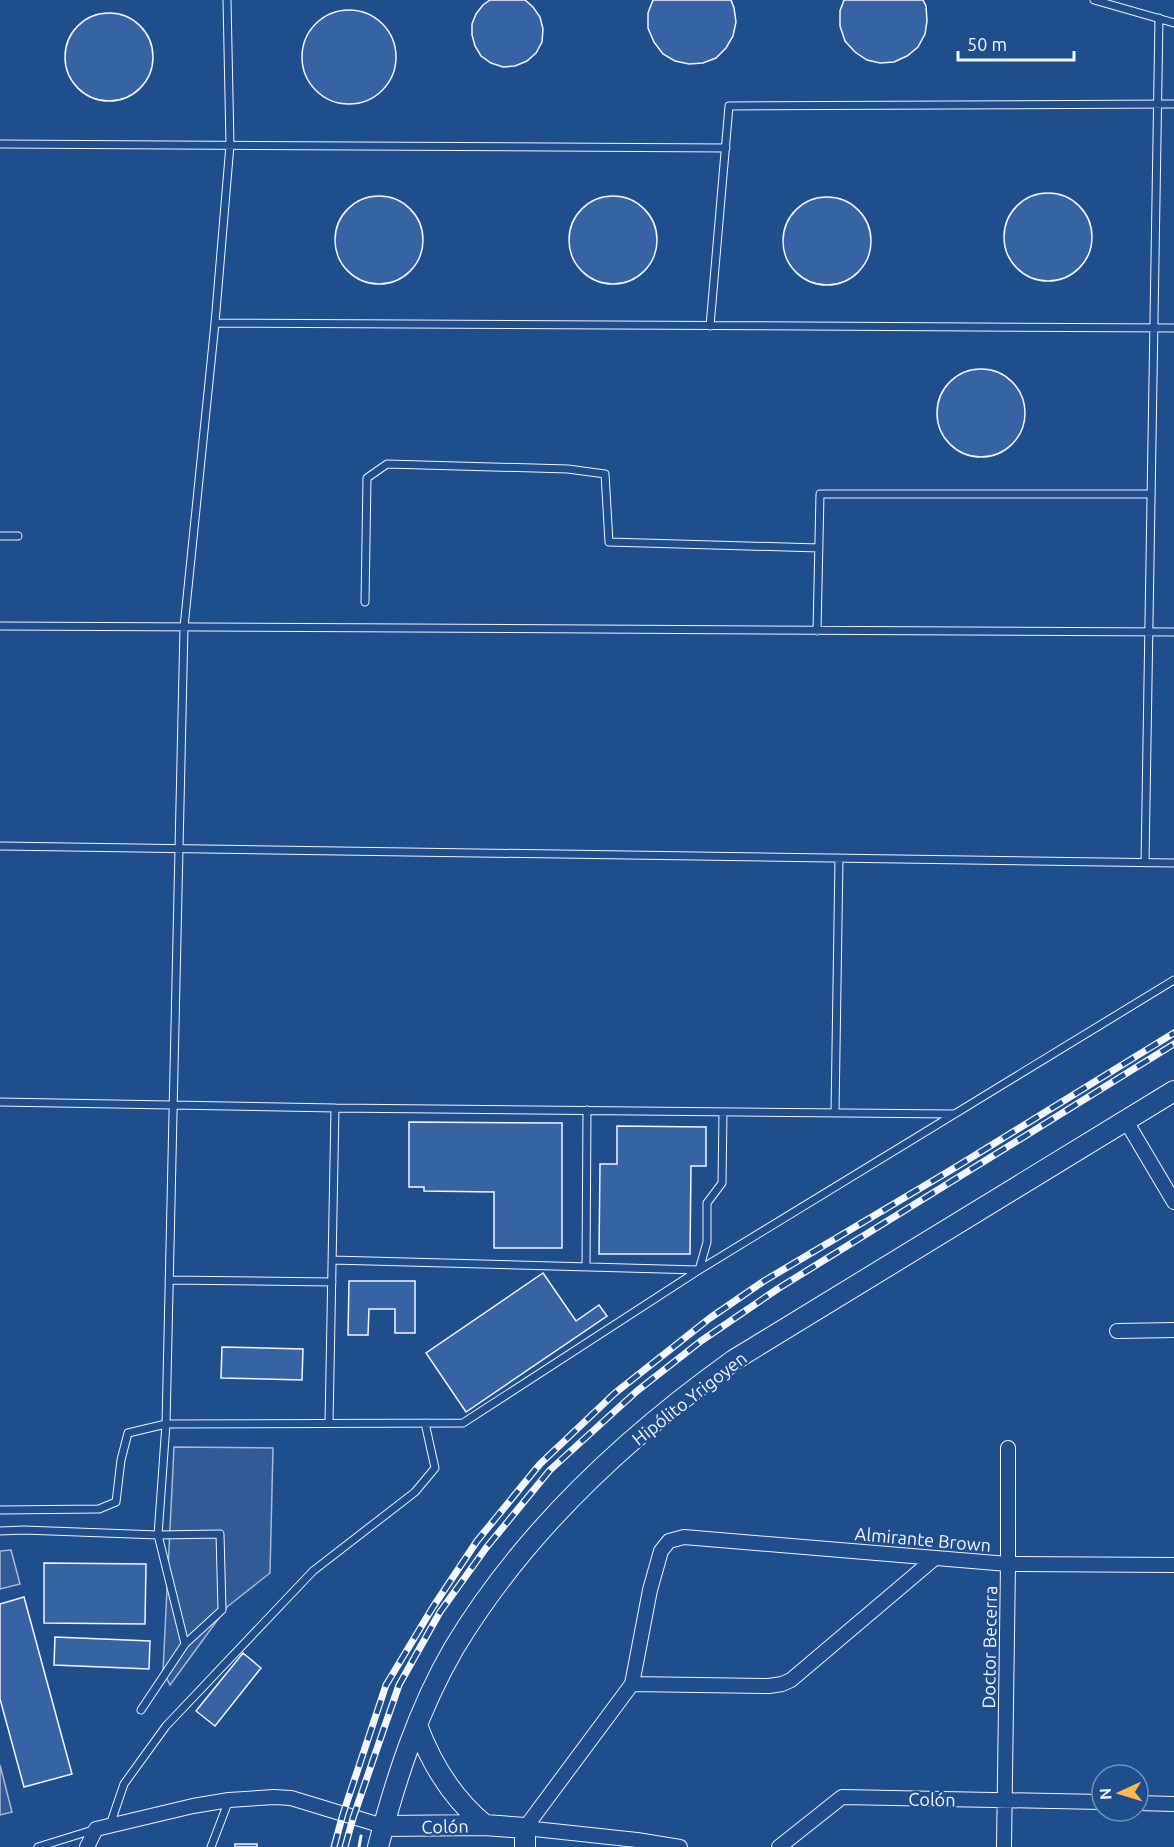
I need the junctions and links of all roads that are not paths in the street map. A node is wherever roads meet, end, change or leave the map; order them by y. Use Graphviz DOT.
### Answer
graph roads {
  1 [pos="227,0"];
  2 [pos="1094,0"];
  3 [pos="1159,18"];
  4 [pos="1174,23"];
  5 [pos="1158,104"];
  6 [pos="1174,104"];
  7 [pos="0,144"];
  8 [pos="230,145"];
  9 [pos="726,148"];
  10 [pos="215,323"];
  11 [pos="710,326"];
  12 [pos="1154,328"];
  13 [pos="1174,328"];
  14 [pos="1151,494"];
  15 [pos="0,536"];
  16 [pos="18,536"];
  17 [pos="819,548"];
  18 [pos="365,602"];
  19 [pos="0,626"];
  20 [pos="184,627"];
  21 [pos="817,630"];
  22 [pos="1149,632"];
  23 [pos="1174,632"];
  24 [pos="0,846"];
  25 [pos="178,849"];
  26 [pos="839,858"];
  27 [pos="1145,863"];
  28 [pos="1174,863"];
  29 [pos="1174,980"];
  30 [pos="1174,1091"];
  31 [pos="0,1102"];
  32 [pos="173,1106"];
  33 [pos="335,1108"];
  34 [pos="587,1110"];
  35 [pos="723,1112"];
  36 [pos="835,1113"];
  37 [pos="957,1114"];
  38 [pos="1126,1121"];
  39 [pos="1174,1202"];
  40 [pos="332,1260"];
  41 [pos="586,1267"];
  42 [pos="699,1270"];
  43 [pos="169,1280"];
  44 [pos="332,1282"];
  45 [pos="1174,1330"];
  46 [pos="1117,1331"];
  47 [pos="329,1423"];
  48 [pos="425,1423"];
  49 [pos="166,1424"];
  50 [pos="1008,1448"];
  51 [pos="0,1510"];
  52 [pos="0,1532"];
  53 [pos="158,1535"];
  54 [pos="935,1558"];
  55 [pos="1008,1564"];
  56 [pos="1174,1565"];
  57 [pos="185,1644"];
  58 [pos="632,1684"];
  59 [pos="141,1710"];
  60 [pos="417,1725"];
  61 [pos="229,1800"];
  62 [pos="1004,1800"];
  63 [pos="1090,1802"];
  64 [pos="1150,1803"];
  65 [pos="1174,1804"];
  66 [pos="485,1825"];
  67 [pos="110,1826"];
  68 [pos="383,1826"];
  69 [pos="96,1829"];
  70 [pos="525,1838"];
  71 [pos="38,1847"];
  72 [pos="87,1847"];
  73 [pos="211,1847"];
  74 [pos="378,1847"];
  75 [pos="680,1847"];
  76 [pos="779,1847"];
  77 [pos="1004,1847"];
  1 -- 8 [label="lane"];
  2 -- 3 [label="lane"];
  3 -- 4 [label="lane"];
  3 -- 5 [label="lane"];
  5 -- 6 [label="lane"];
  5 -- 9 [label="lane"];
  5 -- 12 [label="lane"];
  7 -- 8 [label="lane"];
  8 -- 9 [label="lane"];
  8 -- 10 [label="lane"];
  9 -- 11 [label="lane"];
  10 -- 11 [label="lane"];
  10 -- 20 [label="lane"];
  11 -- 12 [label="lane"];
  12 -- 13 [label="lane"];
  12 -- 14 [label="lane"];
  14 -- 17 [label="lane"];
  14 -- 22 [label="lane"];
  15 -- 16 [label="lane"];
  17 -- 18 [label="lane"];
  17 -- 21 [label="lane"];
  19 -- 20 [label="lane"];
  20 -- 21 [label="lane"];
  20 -- 25 [label="lane"];
  21 -- 22 [label="lane"];
  22 -- 23 [label="lane"];
  22 -- 27 [label="lane"];
  24 -- 25 [label="lane"];
  25 -- 26 [label="lane"];
  25 -- 32 [label="lane"];
  26 -- 27 [label="lane"];
  26 -- 36 [label="lane"];
  27 -- 28 [label="lane"];
  29 -- 37 [label="lane"];
  30 -- 38 [label="street, Hipólito Yrigoyen"];
  31 -- 32 [label="lane"];
  32 -- 33 [label="lane"];
  32 -- 43 [label="lane"];
  33 -- 34 [label="lane"];
  33 -- 40 [label="lane"];
  34 -- 35 [label="lane"];
  34 -- 41 [label="lane"];
  35 -- 36 [label="lane"];
  35 -- 42 [label="lane"];
  36 -- 37 [label="lane"];
  37 -- 42 [label="lane"];
  38 -- 39 [label="street"];
  38 -- 60 [label="street, Hipólito Yrigoyen"];
  40 -- 41 [label="lane"];
  40 -- 44 [label="lane"];
  41 -- 42 [label="lane"];
  42 -- 48 [label="lane"];
  43 -- 44 [label="lane"];
  43 -- 49 [label="lane"];
  44 -- 47 [label="lane"];
  45 -- 46 [label="street"];
  47 -- 48 [label="lane"];
  47 -- 49 [label="lane"];
  48 -- 67 [label="lane"];
  49 -- 51 [label="lane"];
  49 -- 53 [label="lane"];
  50 -- 55 [label="street, Doctor Becerra"];
  52 -- 53 [label="lane"];
  53 -- 57 [label="lane"];
  53 -- 57 [label="lane"];
  54 -- 55 [label="street, Almirante Brown"];
  54 -- 58 [label="street"];
  54 -- 58 [label="street, Almirante Brown"];
  55 -- 56 [label="street, Almirante Brown"];
  55 -- 62 [label="street, Doctor Becerra"];
  57 -- 59 [label="lane"];
  58 -- 70 [label="street"];
  60 -- 66 [label="street"];
  60 -- 68 [label="street, Hipólito Yrigoyen"];
  61 -- 67 [label="street, Colón"];
  61 -- 68 [label="street, Colón"];
  61 -- 73 [label="lane"];
  62 -- 63 [label="street, Colón"];
  62 -- 76 [label="street, Colón"];
  62 -- 77 [label="street, Doctor Becerra"];
  64 -- 65 [label="street"];
  66 -- 68 [label="street, Colón"];
  66 -- 70 [label="street, Colón"];
  67 -- 69 [label="street, Colón"];
  68 -- 74 [label="street, Hipólito Yrigoyen"];
  69 -- 71 [label="lane"];
  69 -- 72 [label="street"];
  70 -- 75 [label="street, Colón"];
}
